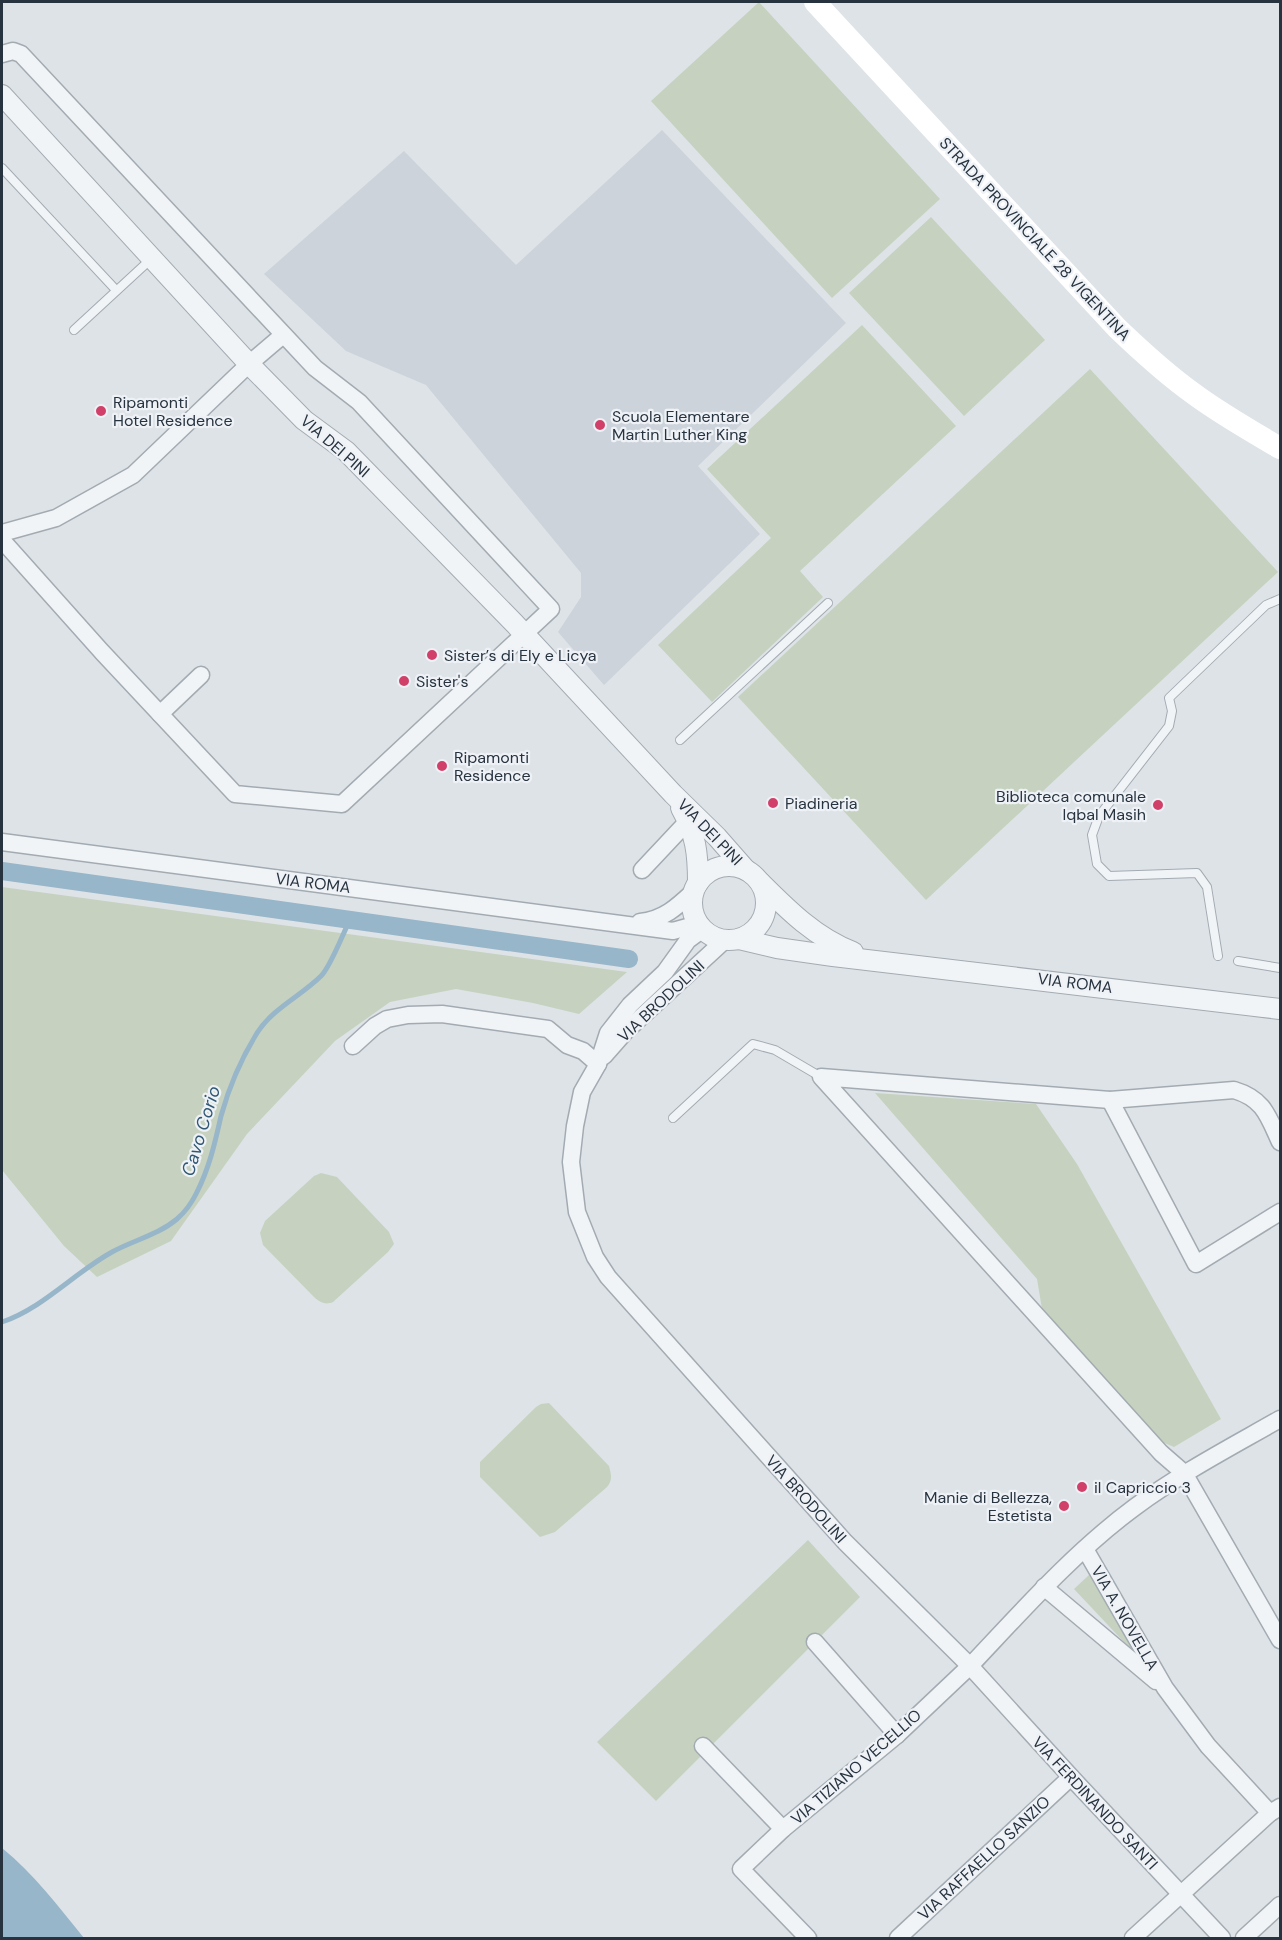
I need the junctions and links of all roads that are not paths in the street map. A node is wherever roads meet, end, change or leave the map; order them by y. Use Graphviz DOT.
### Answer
graph roads {
  1 [pos="815,2"];
  2 [pos="2,54"];
  3 [pos="2,95"];
  4 [pos="2,168"];
  5 [pos="152,258"];
  6 [pos="116,290"];
  7 [pos="74,330"];
  8 [pos="283,335"];
  9 [pos="249,364"];
  10 [pos="1281,448"];
  11 [pos="2,533"];
  12 [pos="2,540"];
  13 [pos="1281,599"];
  14 [pos="828,603"];
  15 [pos="525,634"];
  16 [pos="201,675"];
  17 [pos="160,714"];
  18 [pos="680,740"];
  19 [pos="673,794"];
  20 [pos="688,821"];
  21 [pos="2,842"];
  22 [pos="642,870"];
  23 [pos="752,875"];
  24 [pos="696,887"];
  25 [pos="624,924"];
  26 [pos="701,927"];
  27 [pos="732,940"];
  28 [pos="1218,956"];
  29 [pos="870,959"];
  30 [pos="1238,961"];
  31 [pos="1281,968"];
  32 [pos="1281,1009"];
  33 [pos="353,1046"];
  34 [pos="598,1064"];
  35 [pos="821,1077"];
  36 [pos="1110,1100"];
  37 [pos="673,1118"];
  38 [pos="1281,1142"];
  39 [pos="1281,1212"];
  40 [pos="1281,1419"];
  41 [pos="1185,1473"];
  42 [pos="1085,1550"];
  43 [pos="1044,1587"];
  44 [pos="1281,1640"];
  45 [pos="815,1642"];
  46 [pos="970,1666"];
  47 [pos="1165,1688"];
  48 [pos="897,1735"];
  49 [pos="703,1746"];
  50 [pos="1071,1777"];
  51 [pos="1275,1810"];
  52 [pos="783,1829"];
  53 [pos="1180,1894"];
  54 [pos="1281,1905"];
  55 [pos="808,1938"];
  56 [pos="898,1938"];
  57 [pos="1132,1938"];
  58 [pos="1222,1938"];
  59 [pos="1244,1938"];
  1 -- 10 [label="main road, STRADA PROVINCIALE 28 VIGENTINA"];
  2 -- 8 [label="street"];
  3 -- 5 [label="street, VIA DEI PINI"];
  4 -- 6 [label="lane"];
  5 -- 6 [label="lane"];
  5 -- 9 [label="street, VIA DEI PINI"];
  6 -- 7 [label="lane"];
  8 -- 9 [label="street"];
  8 -- 15 [label="street"];
  9 -- 11 [label="street"];
  9 -- 15 [label="street, VIA DEI PINI"];
  12 -- 17 [label="street"];
  13 -- 28 [label="lane"];
  14 -- 18 [label="lane"];
  15 -- 17 [label="street"];
  15 -- 19 [label="street, VIA DEI PINI"];
  16 -- 17 [label="street"];
  19 -- 20 [label="street, VIA DEI PINI"];
  19 -- 23 [label="street, VIA DEI PINI"];
  20 -- 22 [label="street"];
  20 -- 24 [label="street, VIA DEI PINI"];
  21 -- 25 [label="street, VIA ROMA"];
  23 -- 24 [label="street"];
  23 -- 27 [label="street"];
  23 -- 29 [label="street, VIA ROMA"];
  24 -- 25 [label="street, VIA ROMA"];
  24 -- 26 [label="street"];
  25 -- 26 [label="street, VIA ROMA"];
  26 -- 27 [label="street"];
  26 -- 34 [label="street, VIA BRODOLINI"];
  27 -- 29 [label="street, VIA ROMA"];
  27 -- 34 [label="street, VIA BRODOLINI"];
  29 -- 32 [label="street, VIA ROMA"];
  30 -- 31 [label="lane"];
  33 -- 34 [label="street"];
  34 -- 46 [label="street, VIA BRODOLINI"];
  35 -- 36 [label="street"];
  35 -- 37 [label="lane"];
  35 -- 41 [label="street"];
  36 -- 38 [label="street"];
  36 -- 39 [label="street"];
  40 -- 41 [label="street"];
  41 -- 42 [label="street"];
  41 -- 44 [label="street"];
  42 -- 43 [label="street"];
  42 -- 47 [label="street, VIA A. NOVELLA"];
  43 -- 46 [label="street"];
  43 -- 47 [label="street, VIA A. NOVELLA"];
  45 -- 48 [label="street"];
  46 -- 48 [label="street, VIA TIZIANO VECELLIO"];
  46 -- 50 [label="street, VIA FERDINANDO SANTI"];
  47 -- 51 [label="street, VIA A. NOVELLA"];
  48 -- 52 [label="street, VIA TIZIANO VECELLIO"];
  49 -- 52 [label="street"];
  50 -- 53 [label="street, VIA FERDINANDO SANTI"];
  50 -- 56 [label="street, VIA RAFFAELLO SANZIO"];
  51 -- 53 [label="street"];
  52 -- 55 [label="street, VIA TIZIANO VECELLIO"];
  53 -- 57 [label="street"];
  53 -- 58 [label="street, VIA FERDINANDO SANTI"];
  54 -- 59 [label="street"];
}
